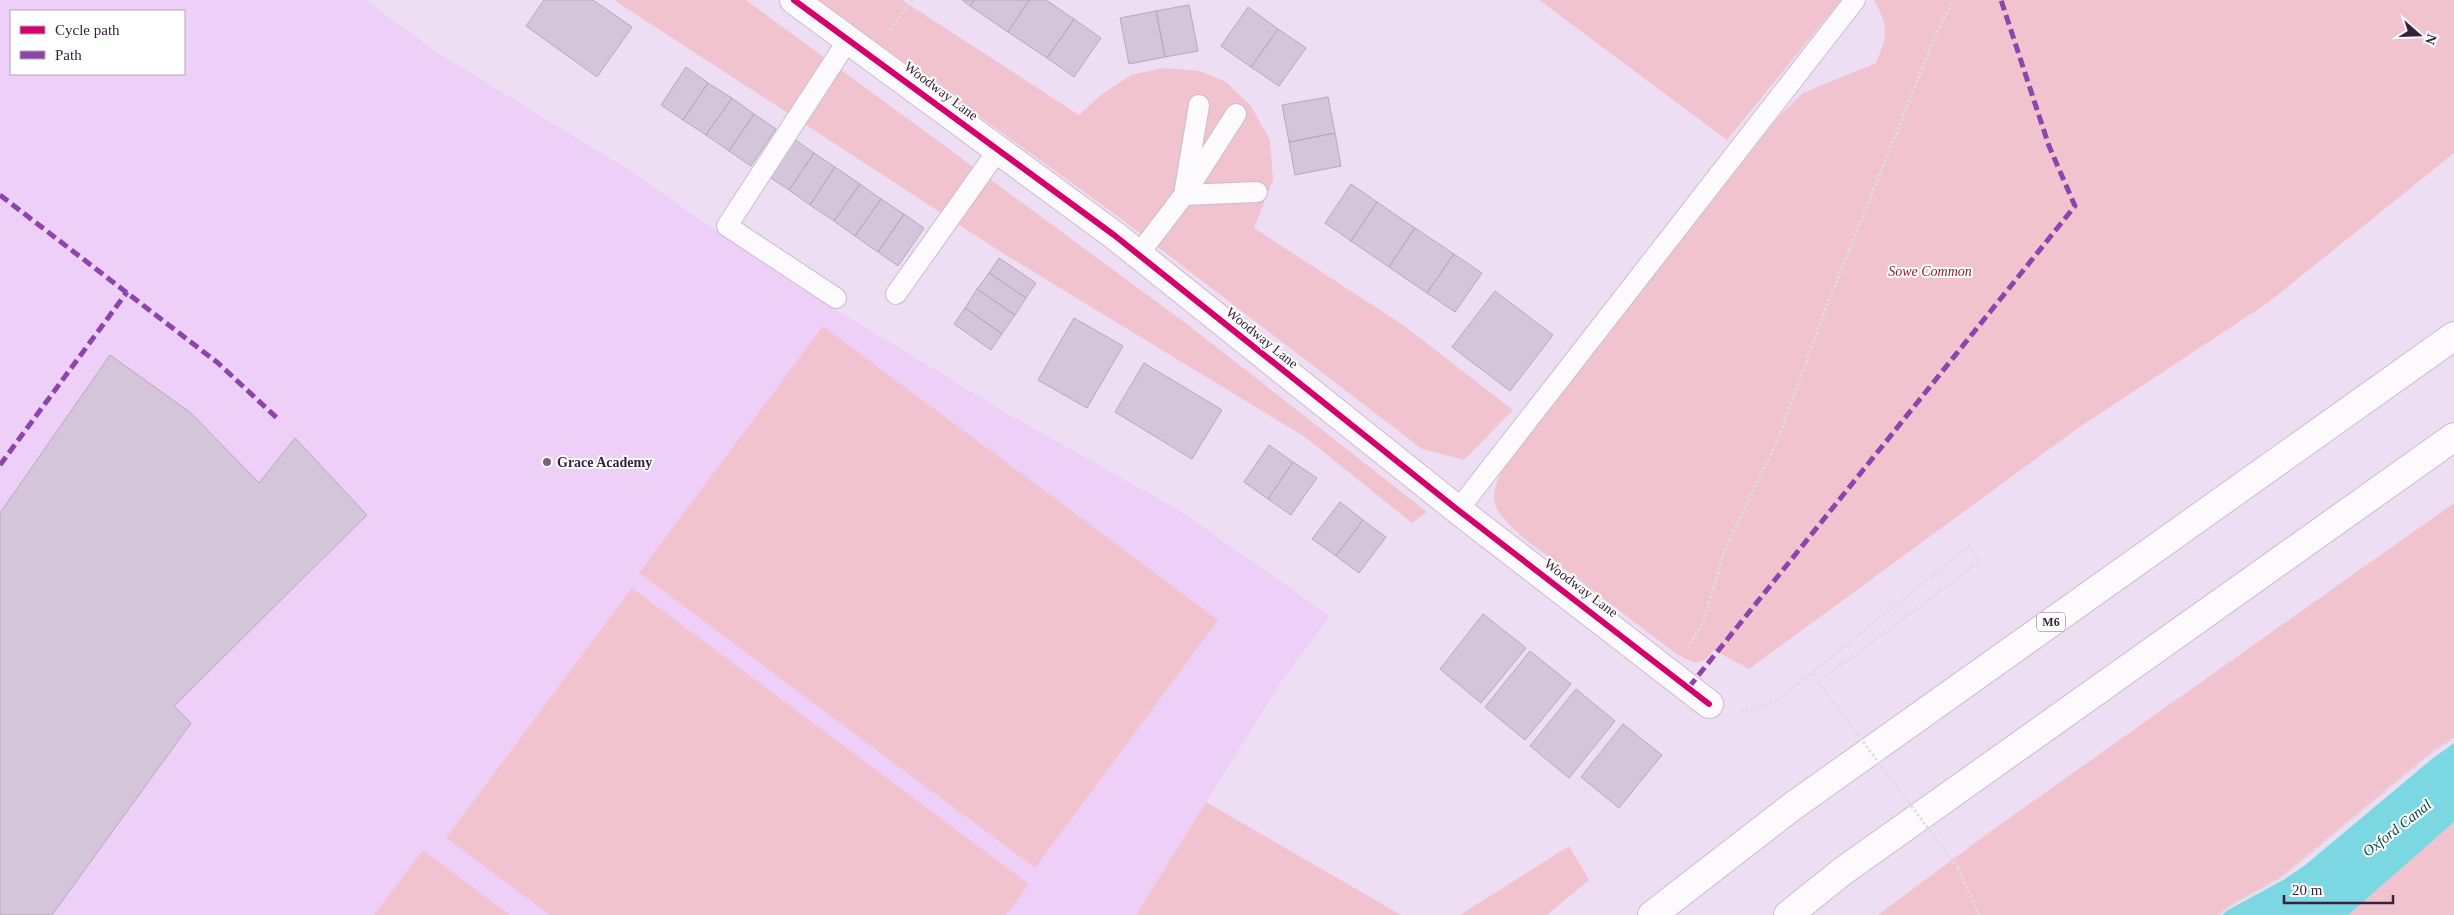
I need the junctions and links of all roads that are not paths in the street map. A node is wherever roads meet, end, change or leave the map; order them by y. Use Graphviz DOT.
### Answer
graph roads {
  1 [pos="794,0"];
  2 [pos="1855,0"];
  3 [pos="848,40"];
  4 [pos="1198,105"];
  5 [pos="1236,114"];
  6 [pos="998,150"];
  7 [pos="1257,192"];
  8 [pos="1184,196"];
  9 [pos="1138,254"];
  10 [pos="896,294"];
  11 [pos="836,298"];
  12 [pos="2454,336"];
  13 [pos="2454,437"];
  14 [pos="1458,510"];
  15 [pos="1709,704"];
  16 [pos="1652,915"];
  17 [pos="1788,915"];
  1 -- 3 [label="main road, Woodway Lane"];
  2 -- 14 [label="lane"];
  3 -- 6 [label="main road, Woodway Lane"];
  3 -- 11 [label="lane"];
  4 -- 8 [label="lane"];
  5 -- 8 [label="lane"];
  6 -- 9 [label="main road, Woodway Lane"];
  6 -- 10 [label="lane"];
  7 -- 8 [label="lane"];
  8 -- 9 [label="lane"];
  9 -- 14 [label="main road, Woodway Lane"];
  12 -- 16 [label="main road, M6"];
  13 -- 17 [label="main road"];
  14 -- 15 [label="main road, Woodway Lane"];
}
